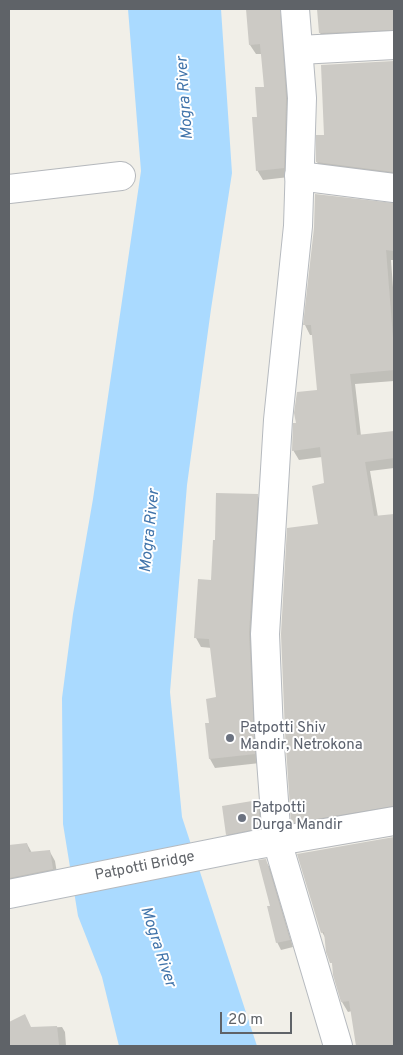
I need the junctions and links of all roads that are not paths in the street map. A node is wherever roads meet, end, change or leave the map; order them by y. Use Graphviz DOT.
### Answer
graph roads {
  1 [pos="295,9"];
  2 [pos="394,44"];
  3 [pos="299,50"];
  4 [pos="121,176"];
  5 [pos="299,176"];
  6 [pos="394,188"];
  7 [pos="9,189"];
  8 [pos="394,821"];
  9 [pos="265,843"];
  10 [pos="9,894"];
  11 [pos="338,1046"];
  1 -- 3 [label="street"];
  2 -- 3 [label="street"];
  3 -- 5 [label="street"];
  4 -- 7 [label="street"];
  5 -- 6 [label="street"];
  5 -- 9 [label="street"];
  8 -- 9 [label="street, Patpotti Bridge"];
  9 -- 10 [label="street, Patpotti Bridge"];
  9 -- 11 [label="street"];
}
